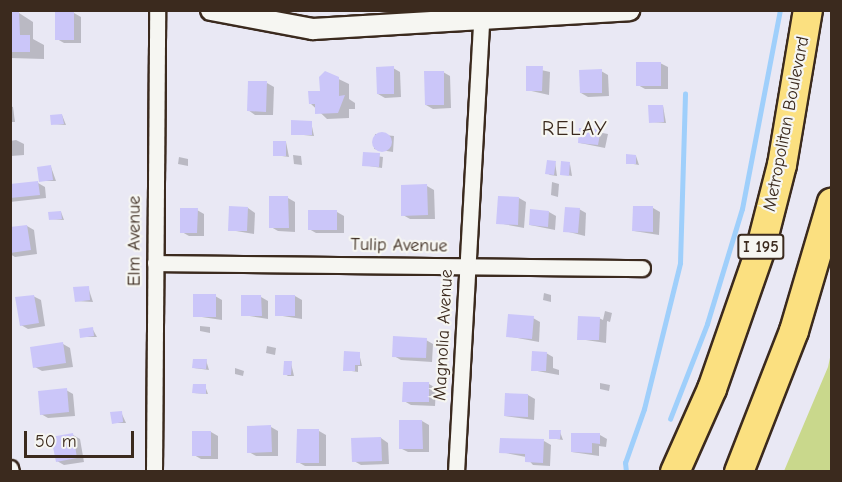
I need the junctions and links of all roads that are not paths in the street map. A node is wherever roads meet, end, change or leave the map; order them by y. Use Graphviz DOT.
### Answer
graph roads {
  1 [pos="157,10"];
  2 [pos="211,10"];
  3 [pos="629,10"];
  4 [pos="808,10"];
  5 [pos="481,22"];
  6 [pos="831,202"];
  7 [pos="155,263"];
  8 [pos="468,267"];
  9 [pos="642,268"];
  10 [pos="154,471"];
  11 [pos="456,471"];
  12 [pos="675,471"];
  13 [pos="741,471"];
  1 -- 7 [label="street, Elm Avenue"];
  2 -- 5 [label="street"];
  3 -- 5 [label="street"];
  4 -- 12 [label="highway, Metropolitan Boulevard / I 195"];
  5 -- 8 [label="street, Magnolia Avenue"];
  6 -- 13 [label="highway"];
  7 -- 8 [label="street, Tulip Avenue"];
  7 -- 10 [label="street, Elm Avenue"];
  8 -- 9 [label="street, Tulip Avenue"];
  8 -- 11 [label="street, Magnolia Avenue"];
}
